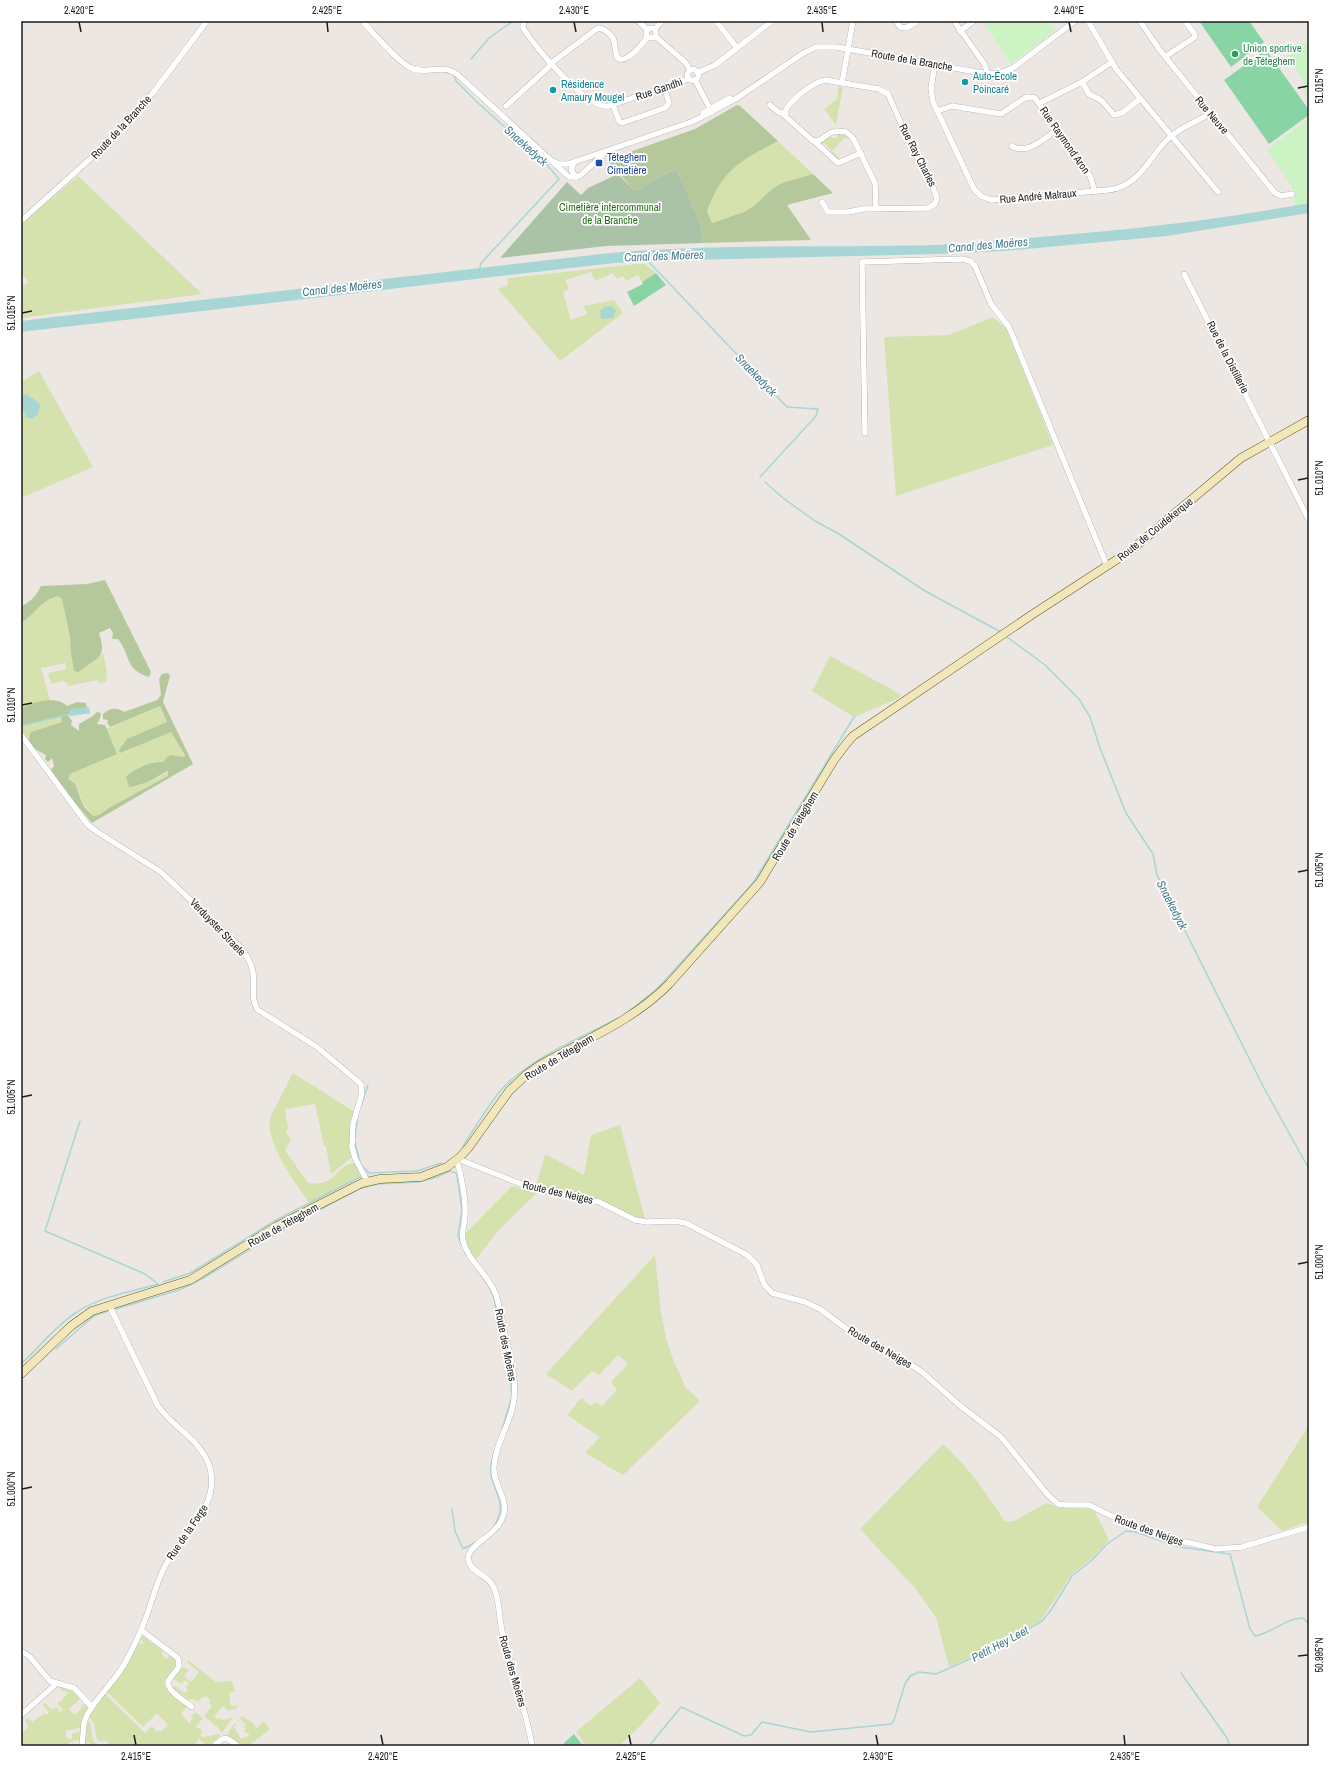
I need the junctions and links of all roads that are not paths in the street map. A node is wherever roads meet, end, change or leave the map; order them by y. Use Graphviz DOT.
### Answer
graph roads {
  1 [pos="207,21"];
  2 [pos="362,21"];
  3 [pos="525,21"];
  4 [pos="638,21"];
  5 [pos="662,21"];
  6 [pos="716,21"];
  7 [pos="772,21"];
  8 [pos="853,21"];
  9 [pos="896,21"];
  10 [pos="918,21"];
  11 [pos="954,21"];
  12 [pos="974,21"];
  13 [pos="1075,21"];
  14 [pos="1088,21"];
  15 [pos="1140,21"];
  16 [pos="1185,21"];
  17 [pos="655,29"];
  18 [pos="648,30"];
  19 [pos="960,31"];
  20 [pos="655,36"];
  21 [pos="648,37"];
  22 [pos="737,48"];
  23 [pos="848,49"];
  24 [pos="1165,57"];
  25 [pos="1112,62"];
  26 [pos="551,64"];
  27 [pos="935,64"];
  28 [pos="690,70"];
  29 [pos="697,73"];
  30 [pos="988,74"];
  31 [pos="688,79"];
  32 [pos="695,80"];
  33 [pos="842,82"];
  34 [pos="1082,82"];
  35 [pos="664,87"];
  36 [pos="1140,98"];
  37 [pos="1040,103"];
  38 [pos="613,105"];
  39 [pos="770,105"];
  40 [pos="506,106"];
  41 [pos="711,110"];
  42 [pos="937,111"];
  43 [pos="1211,113"];
  44 [pos="785,114"];
  45 [pos="1058,129"];
  46 [pos="1171,136"];
  47 [pos="814,141"];
  48 [pos="1012,146"];
  49 [pos="608,150"];
  50 [pos="861,153"];
  51 [pos="550,160"];
  52 [pos="574,162"];
  53 [pos="576,177"];
  54 [pos="1095,192"];
  55 [pos="1218,192"];
  56 [pos="1292,194"];
  57 [pos="822,202"];
  58 [pos="876,209"];
  59 [pos="21,221"];
  60 [pos="1184,274"];
  61 [pos="1309,420"];
  62 [pos="865,433"];
  63 [pos="1270,441"];
  64 [pos="1309,520"];
  65 [pos="1107,566"];
  66 [pos="998,637"];
  67 [pos="21,734"];
  68 [pos="457,1159"];
  69 [pos="367,1181"];
  70 [pos="110,1305"];
  71 [pos="21,1374"];
  72 [pos="1309,1527"];
  73 [pos="141,1630"];
  74 [pos="22,1653"];
  75 [pos="56,1684"];
  76 [pos="192,1706"];
  77 [pos="92,1707"];
  78 [pos="21,1715"];
  79 [pos="82,1746"];
  80 [pos="214,1746"];
  81 [pos="238,1746"];
  82 [pos="532,1746"];
  1 -- 59 [label="street, Route de la Branche"];
  2 -- 51 [label="street"];
  3 -- 26 [label="street, Rue Gandhi"];
  4 -- 18 [label="street"];
  5 -- 17 [label="street"];
  6 -- 22 [label="street"];
  7 -- 22 [label="street"];
  8 -- 23 [label="street"];
  9 -- 10 [label="street"];
  11 -- 19 [label="street"];
  12 -- 19 [label="street"];
  13 -- 30 [label="street, Route de la Branche"];
  14 -- 25 [label="street"];
  15 -- 24 [label="street, Rue Neuve"];
  16 -- 24 [label="street"];
  17 -- 18 [label="street"];
  17 -- 20 [label="street"];
  18 -- 21 [label="street"];
  19 -- 30 [label="street"];
  20 -- 21 [label="street"];
  20 -- 28 [label="street"];
  21 -- 26 [label="street"];
  22 -- 29 [label="street"];
  23 -- 27 [label="street, Route de la Branche"];
  23 -- 33 [label="street"];
  23 -- 41 [label="street, Route de la Branche"];
  24 -- 43 [label="street, Rue Neuve"];
  25 -- 34 [label="street"];
  25 -- 36 [label="street"];
  26 -- 38 [label="street, Rue Gandhi"];
  26 -- 40 [label="street"];
  27 -- 30 [label="street, Route de la Branche"];
  27 -- 42 [label="street, Rue André Malraux"];
  28 -- 29 [label="street"];
  28 -- 31 [label="street"];
  29 -- 32 [label="street"];
  31 -- 32 [label="street"];
  31 -- 35 [label="street, Rue Gandhi"];
  32 -- 41 [label="street, Rue Gandhi"];
  33 -- 44 [label="street"];
  33 -- 58 [label="street, Rue Ray Charles"];
  34 -- 36 [label="street"];
  34 -- 37 [label="street"];
  35 -- 38 [label="street, Rue Gandhi"];
  35 -- 38 [label="street"];
  36 -- 46 [label="street"];
  37 -- 42 [label="street, Rue Raymond Aron"];
  37 -- 45 [label="street, Rue Raymond Aron"];
  39 -- 44 [label="street"];
  41 -- 49 [label="street, Route de la Branche"];
  42 -- 54 [label="street, Rue André Malraux"];
  43 -- 46 [label="street, Rue André Malraux"];
  43 -- 56 [label="street, Rue Neuve"];
  44 -- 47 [label="street"];
  45 -- 48 [label="street"];
  45 -- 54 [label="street, Rue Raymond Aron"];
  46 -- 54 [label="street, Rue André Malraux"];
  46 -- 55 [label="street"];
  47 -- 50 [label="street"];
  47 -- 50 [label="street"];
  49 -- 52 [label="street, Route de la Branche"];
  49 -- 53 [label="street, Route de la Branche"];
  50 -- 58 [label="street"];
  51 -- 52 [label="street, Route de la Branche"];
  51 -- 53 [label="street"];
  52 -- 53 [label="street"];
  57 -- 58 [label="street, Rue Ray Charles"];
  60 -- 63 [label="street, Rue de la Distillerie"];
  61 -- 63 [label="main road, Route de Coudekerque"];
  62 -- 65 [label="street"];
  63 -- 64 [label="street, Rue de la Distillerie"];
  63 -- 65 [label="main road, Route de Coudekerque"];
  65 -- 66 [label="main road, Route de Coudekerque"];
  66 -- 68 [label="main road, Route de Téteghem"];
  67 -- 69 [label="street, Verduyster Straete"];
  68 -- 69 [label="main road, Route de Téteghem"];
  68 -- 72 [label="street, Route des Neiges"];
  68 -- 82 [label="street, Route des Moëres"];
  69 -- 70 [label="main road, Route de Téteghem"];
  70 -- 71 [label="main road, Route de Téteghem"];
  70 -- 73 [label="street, Rue de la Forge"];
  73 -- 76 [label="street"];
  73 -- 77 [label="street, Rue de la Forge"];
  74 -- 75 [label="street"];
  75 -- 77 [label="street"];
  75 -- 78 [label="street"];
  77 -- 79 [label="street, Rue de la Forge"];
  80 -- 81 [label="street"];
}
